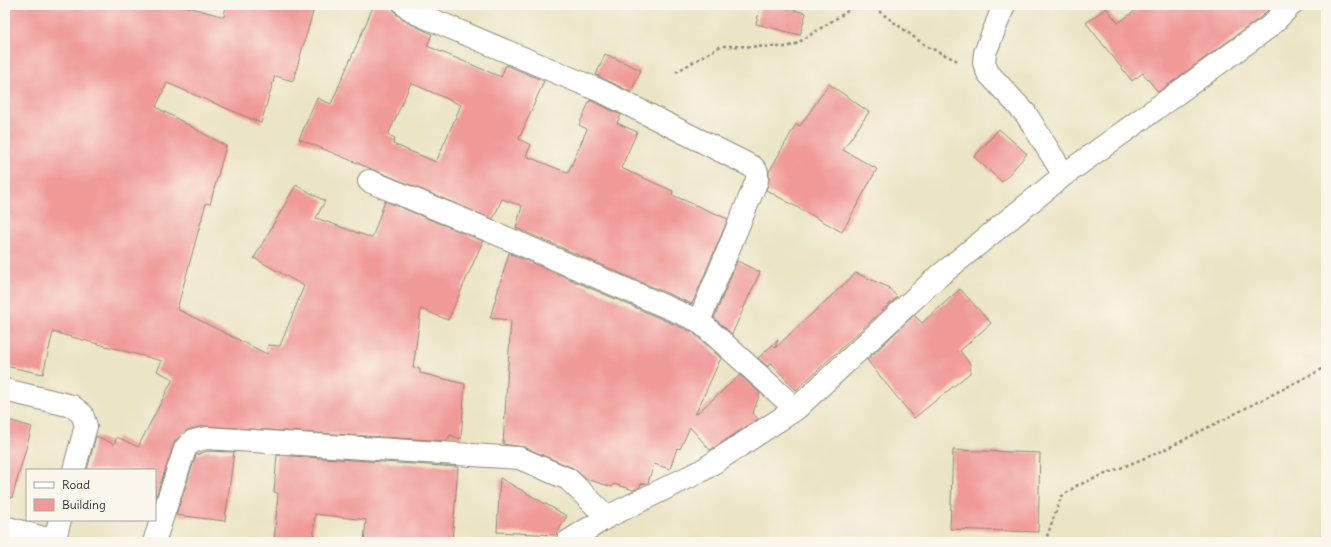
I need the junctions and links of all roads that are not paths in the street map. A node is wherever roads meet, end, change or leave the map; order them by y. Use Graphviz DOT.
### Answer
graph roads {
  1 [pos="405,5"];
  2 [pos="1004,5"];
  3 [pos="1291,5"];
  4 [pos="1064,175"];
  5 [pos="369,181"];
  6 [pos="699,321"];
  7 [pos="5,390"];
  8 [pos="796,409"];
  9 [pos="74,469"];
  10 [pos="607,516"];
  11 [pos="60,521"];
  12 [pos="5,527"];
  13 [pos="56,542"];
  14 [pos="154,542"];
  15 [pos="566,542"];
  1 -- 6 [label="street"];
  2 -- 4 [label="street"];
  3 -- 4 [label="street"];
  4 -- 8 [label="street"];
  5 -- 6 [label="street"];
  6 -- 8 [label="street"];
  7 -- 9 [label="street"];
  8 -- 10 [label="street"];
  10 -- 14 [label="street"];
  10 -- 15 [label="street"];
  11 -- 13 [label="street"];
  12 -- 13 [label="street"];
}
